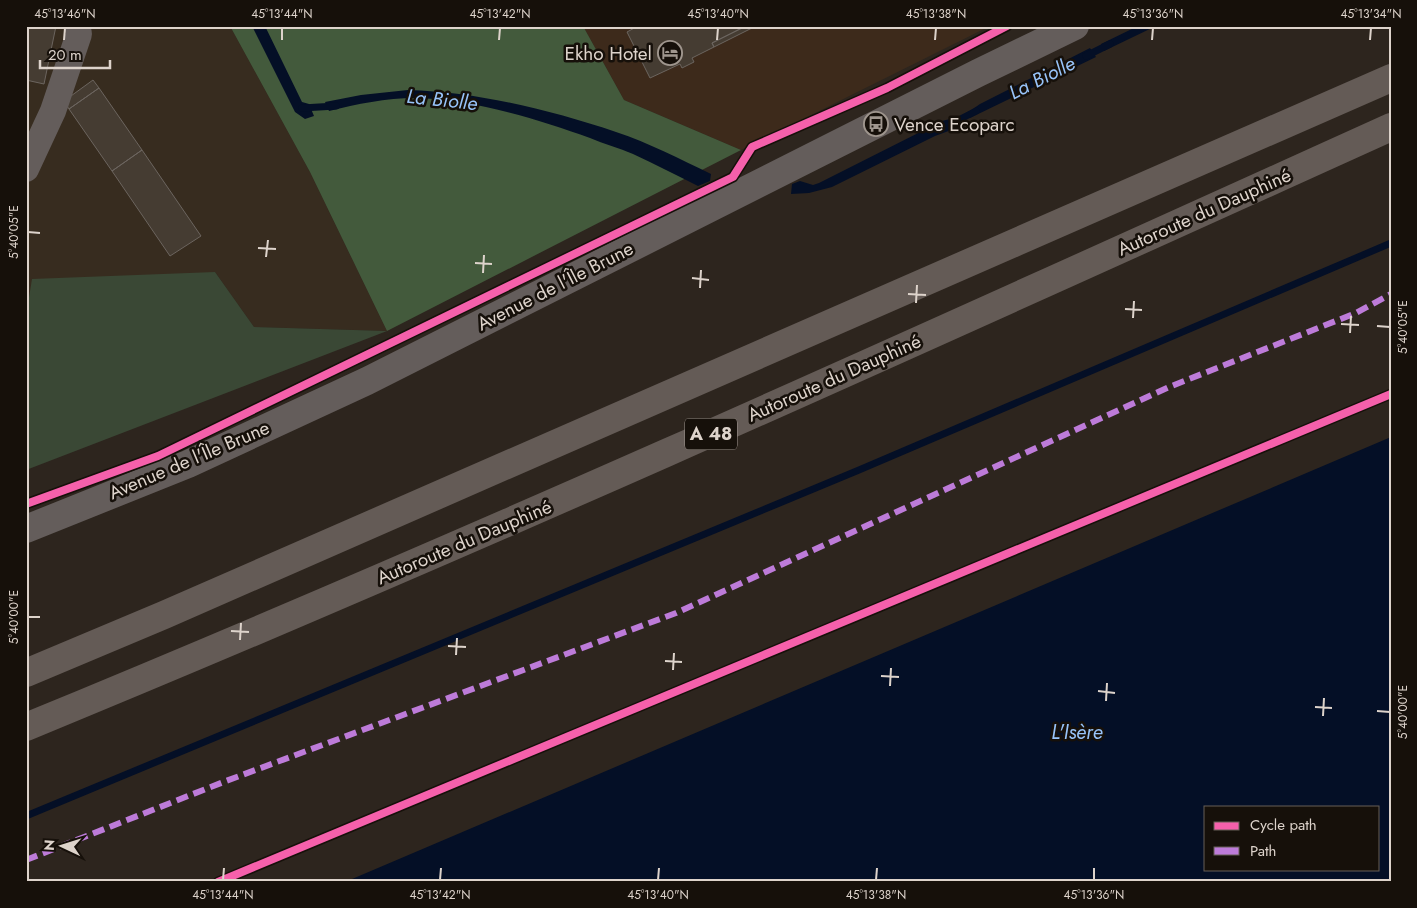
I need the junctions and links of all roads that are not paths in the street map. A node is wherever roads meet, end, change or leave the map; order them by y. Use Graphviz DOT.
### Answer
graph roads {
  1 [pos="77,26"];
  2 [pos="1076,26"];
  3 [pos="1391,78"];
  4 [pos="1391,127"];
  5 [pos="26,169"];
  6 [pos="26,529"];
  7 [pos="26,673"];
  8 [pos="26,727"];
  1 -- 5 [label="street"];
  2 -- 6 [label="street, Avenue de l'Île Brune"];
  3 -- 7 [label="highway"];
  4 -- 8 [label="highway, Autoroute du Dauphiné / A 48"];
}
